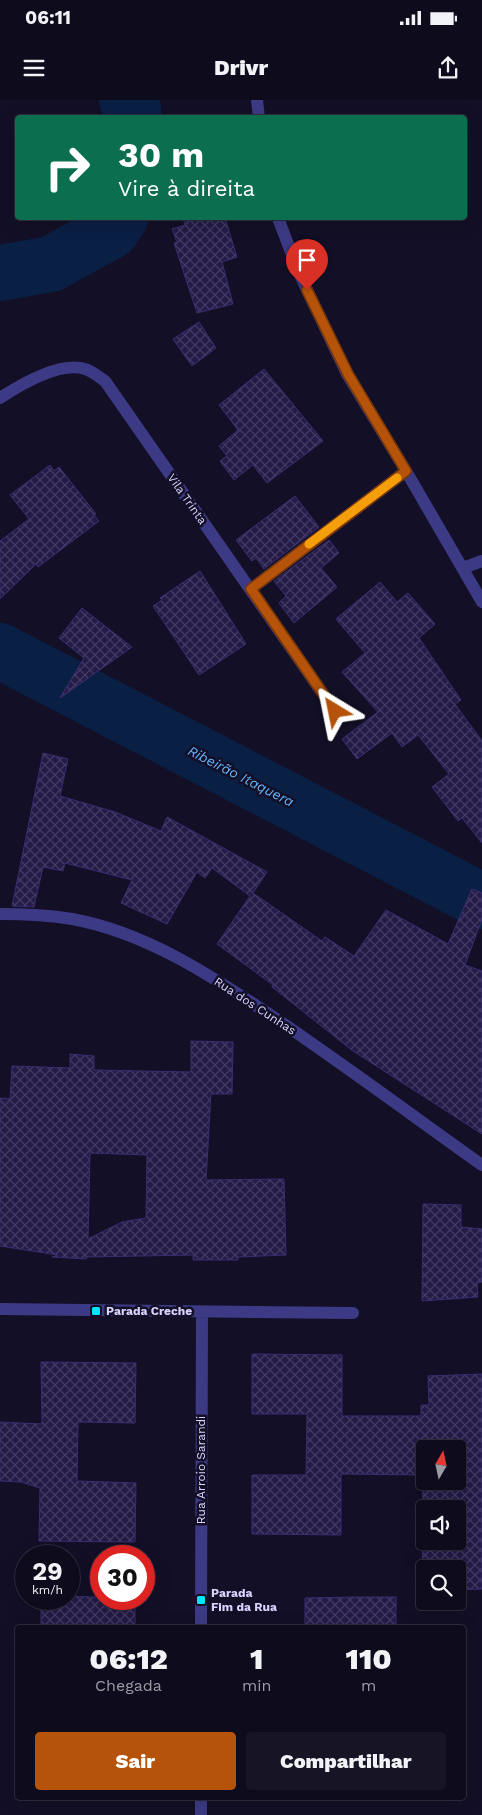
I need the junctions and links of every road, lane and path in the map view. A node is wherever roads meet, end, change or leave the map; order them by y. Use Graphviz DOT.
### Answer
graph roads {
  1 [pos="257,100"];
  2 [pos="259,115"];
  3 [pos="279,220"];
  4 [pos="0,398"];
  5 [pos="406,471"];
  6 [pos="482,561"];
  7 [pos="463,568"];
  8 [pos="251,589"];
  9 [pos="482,602"];
  10 [pos="335,711"];
  11 [pos="0,914"];
  12 [pos="482,1165"];
  13 [pos="0,1309"];
  14 [pos="202,1313"];
  15 [pos="353,1313"];
  16 [pos="201,1625"];
  17 [pos="201,1800"];
  18 [pos="201,1815"];
  1 -- 2 [label="street"];
  3 -- 5 [label="street"];
  4 -- 8 [label="street, Vila Trinta"];
  5 -- 7 [label="street"];
  5 -- 8 [label="street"];
  6 -- 7 [label="street"];
  7 -- 9 [label="street"];
  8 -- 10 [label="street, Vila Trinta"];
  11 -- 12 [label="street, Rua dos Cunhas"];
  13 -- 14 [label="street"];
  14 -- 15 [label="street"];
  14 -- 16 [label="street, Rua Arroio Sarandi"];
  17 -- 18 [label="street"];
}
